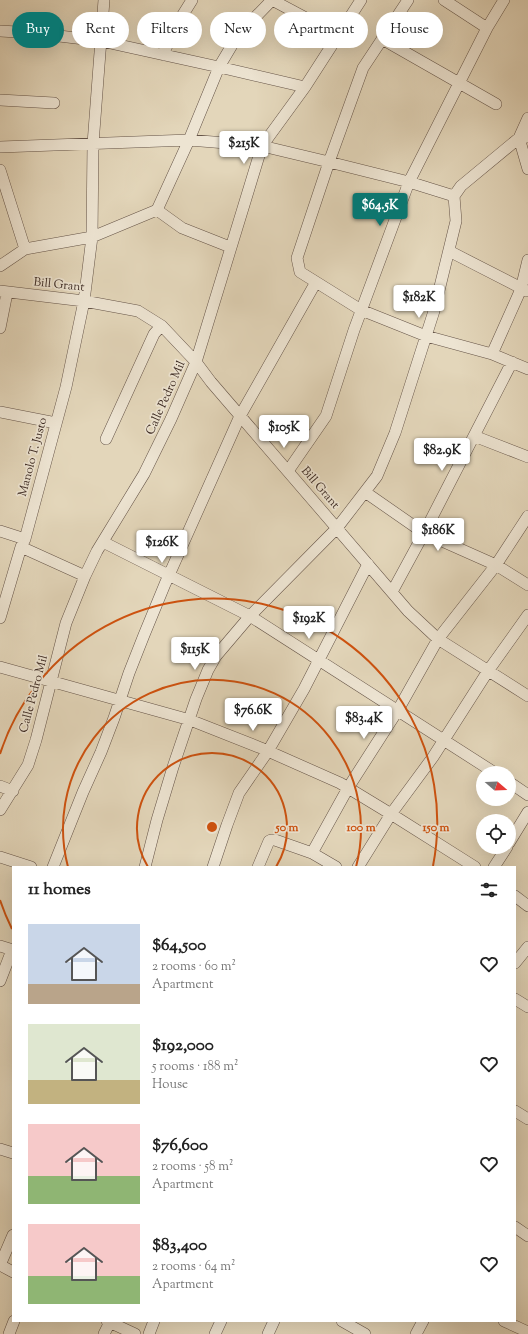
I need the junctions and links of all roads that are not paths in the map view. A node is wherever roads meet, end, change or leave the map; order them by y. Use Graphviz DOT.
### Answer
graph roads {
  1 [pos="104,0"];
  2 [pos="192,0"];
  3 [pos="272,0"];
  4 [pos="361,0"];
  5 [pos="408,0"];
  6 [pos="444,0"];
  7 [pos="504,0"];
  8 [pos="103,12"];
  9 [pos="295,12"];
  10 [pos="353,12"];
  11 [pos="400,12"];
  12 [pos="487,28"];
  13 [pos="0,31"];
  14 [pos="72,38"];
  15 [pos="129,47"];
  16 [pos="100,48"];
  17 [pos="330,48"];
  18 [pos="376,48"];
  19 [pos="398,48"];
  20 [pos="163,55"];
  21 [pos="219,67"];
  22 [pos="459,83"];
  23 [pos="305,87"];
  24 [pos="0,100"];
  25 [pos="54,103"];
  26 [pos="496,104"];
  27 [pos="528,118"];
  28 [pos="524,137"];
  29 [pos="189,140"];
  30 [pos="93,144"];
  31 [pos="262,146"];
  32 [pos="0,147"];
  33 [pos="329,162"];
  34 [pos="528,169"];
  35 [pos="0,170"];
  36 [pos="409,182"];
  37 [pos="454,196"];
  38 [pos="158,210"];
  39 [pos="92,237"];
  40 [pos="230,247"];
  41 [pos="25,249"];
  42 [pos="450,251"];
  43 [pos="528,260"];
  44 [pos="0,266"];
  45 [pos="316,282"];
  46 [pos="525,290"];
  47 [pos="4,292"];
  48 [pos="84,301"];
  49 [pos="361,310"];
  50 [pos="161,326"];
  51 [pos="0,328"];
  52 [pos="426,336"];
  53 [pos="492,354"];
  54 [pos="196,362"];
  55 [pos="512,362"];
  56 [pos="528,369"];
  57 [pos="0,413"];
  58 [pos="240,416"];
  59 [pos="56,423"];
  60 [pos="474,436"];
  61 [pos="106,439"];
  62 [pos="528,456"];
  63 [pos="288,471"];
  64 [pos="365,492"];
  65 [pos="528,516"];
  66 [pos="337,528"];
  67 [pos="0,531"];
  68 [pos="424,532"];
  69 [pos="103,542"];
  70 [pos="23,543"];
  71 [pos="368,564"];
  72 [pos="496,565"];
  73 [pos="170,575"];
  74 [pos="85,576"];
  75 [pos="528,585"];
  76 [pos="392,592"];
  77 [pos="528,615"];
  78 [pos="250,616"];
  79 [pos="0,618"];
  80 [pos="438,639"];
  81 [pos="319,660"];
  82 [pos="0,667"];
  83 [pos="488,671"];
  84 [pos="51,681"];
  85 [pos="528,696"];
  86 [pos="120,700"];
  87 [pos="398,710"];
  88 [pos="190,720"];
  89 [pos="444,740"];
  90 [pos="268,751"];
  91 [pos="484,766"];
  92 [pos="0,786"];
  93 [pos="516,787"];
  94 [pos="348,788"];
  95 [pos="13,790"];
  96 [pos="528,795"];
  97 [pos="0,810"];
  98 [pos="528,812"];
  99 [pos="391,814"];
  100 [pos="516,832"];
  101 [pos="312,853"];
  102 [pos="502,854"];
  103 [pos="0,857"];
  104 [pos="28,866"];
  105 [pos="53,866"];
  106 [pos="144,866"];
  107 [pos="213,866"];
  108 [pos="258,866"];
  109 [pos="334,866"];
  110 [pos="359,866"];
  111 [pos="473,866"];
  112 [pos="495,866"];
  113 [pos="516,897"];
  114 [pos="528,906"];
  115 [pos="0,946"];
  116 [pos="528,947"];
  117 [pos="12,950"];
  118 [pos="12,952"];
  119 [pos="516,962"];
  120 [pos="0,982"];
  121 [pos="516,1000"];
  122 [pos="528,1007"];
  123 [pos="516,1112"];
  124 [pos="528,1119"];
  125 [pos="0,1149"];
  126 [pos="12,1153"];
  127 [pos="516,1228"];
  128 [pos="528,1236"];
  129 [pos="12,1237"];
  130 [pos="0,1265"];
  131 [pos="12,1271"];
  132 [pos="14,1322"];
  133 [pos="108,1322"];
  134 [pos="154,1322"];
  135 [pos="221,1322"];
  136 [pos="274,1322"];
  137 [pos="344,1322"];
  138 [pos="422,1322"];
  139 [pos="506,1322"];
  140 [pos="356,1328"];
  141 [pos="528,1332"];
  142 [pos="9,1334"];
  143 [pos="104,1334"];
  144 [pos="135,1334"];
  145 [pos="149,1334"];
  146 [pos="215,1334"];
  147 [pos="268,1334"];
  148 [pos="365,1334"];
  149 [pos="416,1334"];
  1 -- 8 [label="street, Manolo T. Justo"];
  2 -- 20 [label="street"];
  3 -- 9 [label="street"];
  3 -- 21 [label="street"];
  4 -- 10 [label="street, Calle Pedro Mil"];
  5 -- 11 [label="street"];
  6 -- 12 [label="street"];
  7 -- 12 [label="street"];
  12 -- 22 [label="street"];
  13 -- 14 [label="street"];
  15 -- 20 [label="street"];
  16 -- 30 [label="street, Manolo T. Justo"];
  17 -- 23 [label="street, Calle Pedro Mil"];
  18 -- 33 [label="street"];
  19 -- 22 [label="street"];
  20 -- 21 [label="street"];
  21 -- 23 [label="street"];
  21 -- 29 [label="street"];
  22 -- 26 [label="street"];
  22 -- 36 [label="street"];
  23 -- 31 [label="street, Calle Pedro Mil"];
  24 -- 25 [label="street"];
  27 -- 28 [label="street"];
  28 -- 34 [label="street"];
  28 -- 37 [label="street"];
  29 -- 30 [label="street"];
  29 -- 31 [label="street"];
  29 -- 38 [label="street"];
  30 -- 32 [label="street"];
  30 -- 39 [label="street, Manolo T. Justo"];
  31 -- 33 [label="street"];
  31 -- 40 [label="street, Calle Pedro Mil"];
  33 -- 36 [label="street"];
  33 -- 45 [label="street"];
  35 -- 41 [label="street"];
  36 -- 37 [label="street"];
  36 -- 49 [label="street"];
  37 -- 42 [label="street"];
  38 -- 39 [label="street"];
  38 -- 40 [label="street"];
  39 -- 41 [label="street"];
  39 -- 48 [label="street, Manolo T. Justo"];
  40 -- 54 [label="street, Calle Pedro Mil"];
  41 -- 44 [label="street"];
  42 -- 46 [label="street"];
  42 -- 52 [label="street"];
  43 -- 46 [label="street"];
  45 -- 49 [label="street"];
  45 -- 58 [label="street"];
  46 -- 53 [label="street"];
  47 -- 48 [label="street, Bill Grant"];
  47 -- 51 [label="street"];
  48 -- 50 [label="street, Bill Grant"];
  48 -- 59 [label="street, Manolo T. Justo"];
  49 -- 52 [label="street"];
  49 -- 63 [label="street"];
  50 -- 54 [label="street, Bill Grant"];
  50 -- 61 [label="street"];
  52 -- 53 [label="street"];
  52 -- 64 [label="street"];
  53 -- 55 [label="street"];
  54 -- 58 [label="street, Bill Grant"];
  54 -- 69 [label="street, Calle Pedro Mil"];
  55 -- 56 [label="street"];
  55 -- 60 [label="street"];
  57 -- 59 [label="street"];
  58 -- 63 [label="street, Bill Grant"];
  58 -- 73 [label="street"];
  59 -- 70 [label="street, Manolo T. Justo"];
  60 -- 62 [label="street"];
  60 -- 68 [label="street"];
  63 -- 66 [label="street, Bill Grant"];
  64 -- 66 [label="street"];
  64 -- 68 [label="street"];
  65 -- 72 [label="street"];
  66 -- 71 [label="street, Bill Grant"];
  66 -- 78 [label="street"];
  67 -- 70 [label="street"];
  68 -- 72 [label="street"];
  68 -- 76 [label="street"];
  69 -- 73 [label="street"];
  69 -- 74 [label="street, Calle Pedro Mil"];
  70 -- 74 [label="street"];
  70 -- 79 [label="street, Manolo T. Justo"];
  71 -- 76 [label="street, Bill Grant"];
  71 -- 81 [label="street"];
  72 -- 75 [label="street"];
  72 -- 80 [label="street"];
  73 -- 78 [label="street"];
  73 -- 86 [label="street"];
  74 -- 84 [label="street, Calle Pedro Mil"];
  76 -- 80 [label="street, Bill Grant"];
  77 -- 83 [label="street"];
  78 -- 81 [label="street"];
  78 -- 88 [label="street"];
  80 -- 83 [label="street, Bill Grant"];
  80 -- 87 [label="street"];
  81 -- 87 [label="street"];
  81 -- 90 [label="street"];
  82 -- 84 [label="street"];
  83 -- 85 [label="street, Bill Grant"];
  83 -- 89 [label="street"];
  84 -- 86 [label="street"];
  84 -- 95 [label="street, Calle Pedro Mil"];
  86 -- 88 [label="street"];
  86 -- 105 [label="street"];
  87 -- 89 [label="street"];
  87 -- 94 [label="street"];
  88 -- 90 [label="street"];
  88 -- 106 [label="street"];
  89 -- 91 [label="street"];
  89 -- 99 [label="street"];
  90 -- 94 [label="street"];
  90 -- 107 [label="street"];
  92 -- 95 [label="street"];
  93 -- 96 [label="street"];
  94 -- 99 [label="street"];
  94 -- 101 [label="street"];
  95 -- 97 [label="street, Calle Pedro Mil"];
  98 -- 100 [label="street"];
  99 -- 110 [label="street"];
  99 -- 111 [label="street"];
  101 -- 108 [label="street"];
  101 -- 109 [label="street"];
  102 -- 112 [label="street"];
  103 -- 104 [label="street"];
  113 -- 114 [label="street"];
  115 -- 117 [label="street"];
  116 -- 119 [label="street"];
  118 -- 120 [label="street"];
  121 -- 122 [label="street"];
  123 -- 124 [label="street"];
  125 -- 126 [label="street"];
  127 -- 128 [label="street"];
  129 -- 130 [label="street"];
  130 -- 131 [label="street"];
  132 -- 142 [label="street"];
  133 -- 143 [label="street"];
  133 -- 144 [label="street"];
  134 -- 145 [label="street"];
  135 -- 146 [label="street"];
  136 -- 147 [label="street"];
  137 -- 140 [label="street"];
  138 -- 149 [label="street"];
  139 -- 141 [label="street"];
  140 -- 148 [label="street"];
}
